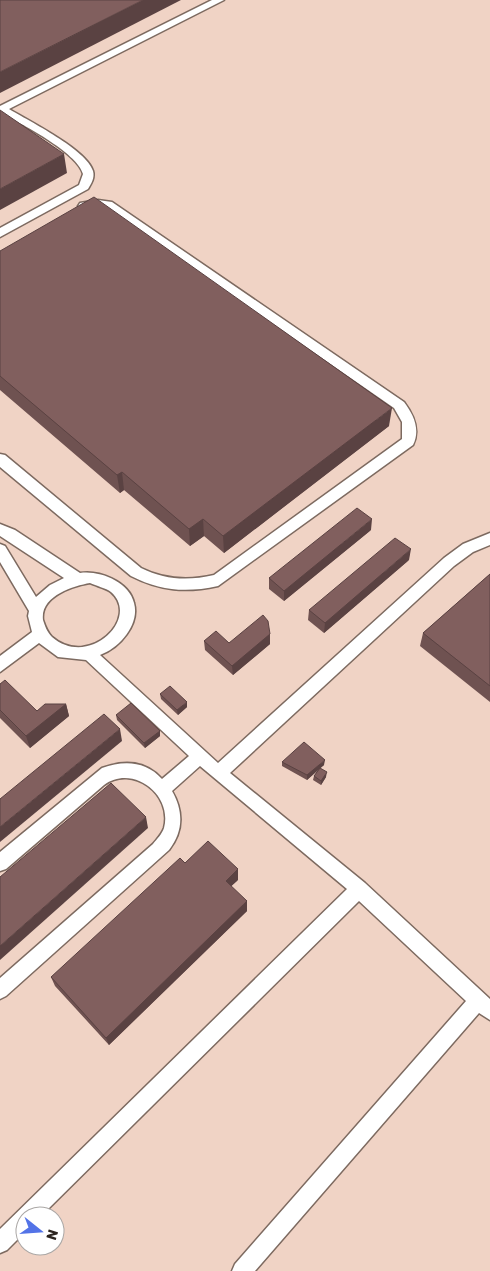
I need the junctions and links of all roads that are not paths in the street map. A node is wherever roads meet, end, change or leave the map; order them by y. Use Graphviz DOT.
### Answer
graph roads {
  1 [pos="219,0"];
  2 [pos="1,110"];
  3 [pos="75,211"];
  4 [pos="0,233"];
  5 [pos="0,459"];
  6 [pos="0,530"];
  7 [pos="490,538"];
  8 [pos="0,550"];
  9 [pos="136,572"];
  10 [pos="76,578"];
  11 [pos="115,587"];
  12 [pos="37,611"];
  13 [pos="40,634"];
  14 [pos="88,653"];
  15 [pos="0,666"];
  16 [pos="200,756"];
  17 [pos="218,773"];
  18 [pos="163,789"];
  19 [pos="0,863"];
  20 [pos="360,889"];
  21 [pos="0,990"];
  22 [pos="484,1006"];
  23 [pos="37,1206"];
  24 [pos="15,1228"];
  25 [pos="0,1242"];
  26 [pos="242,1271"];
  1 -- 2 [label="lane"];
  2 -- 4 [label="lane"];
  3 -- 9 [label="lane"];
  5 -- 9 [label="lane"];
  6 -- 10 [label="lane"];
  7 -- 17 [label="lane"];
  8 -- 12 [label="lane"];
  9 -- 11 [label="lane"];
  10 -- 11 [label="lane"];
  10 -- 12 [label="lane"];
  11 -- 14 [label="lane"];
  12 -- 13 [label="lane"];
  13 -- 14 [label="lane"];
  13 -- 15 [label="lane"];
  14 -- 16 [label="lane"];
  16 -- 17 [label="lane"];
  16 -- 18 [label="lane"];
  17 -- 20 [label="lane"];
  18 -- 19 [label="lane"];
  18 -- 21 [label="lane"];
  20 -- 22 [label="lane"];
  20 -- 23 [label="lane"];
  22 -- 26 [label="lane"];
  24 -- 25 [label="lane"];
}
